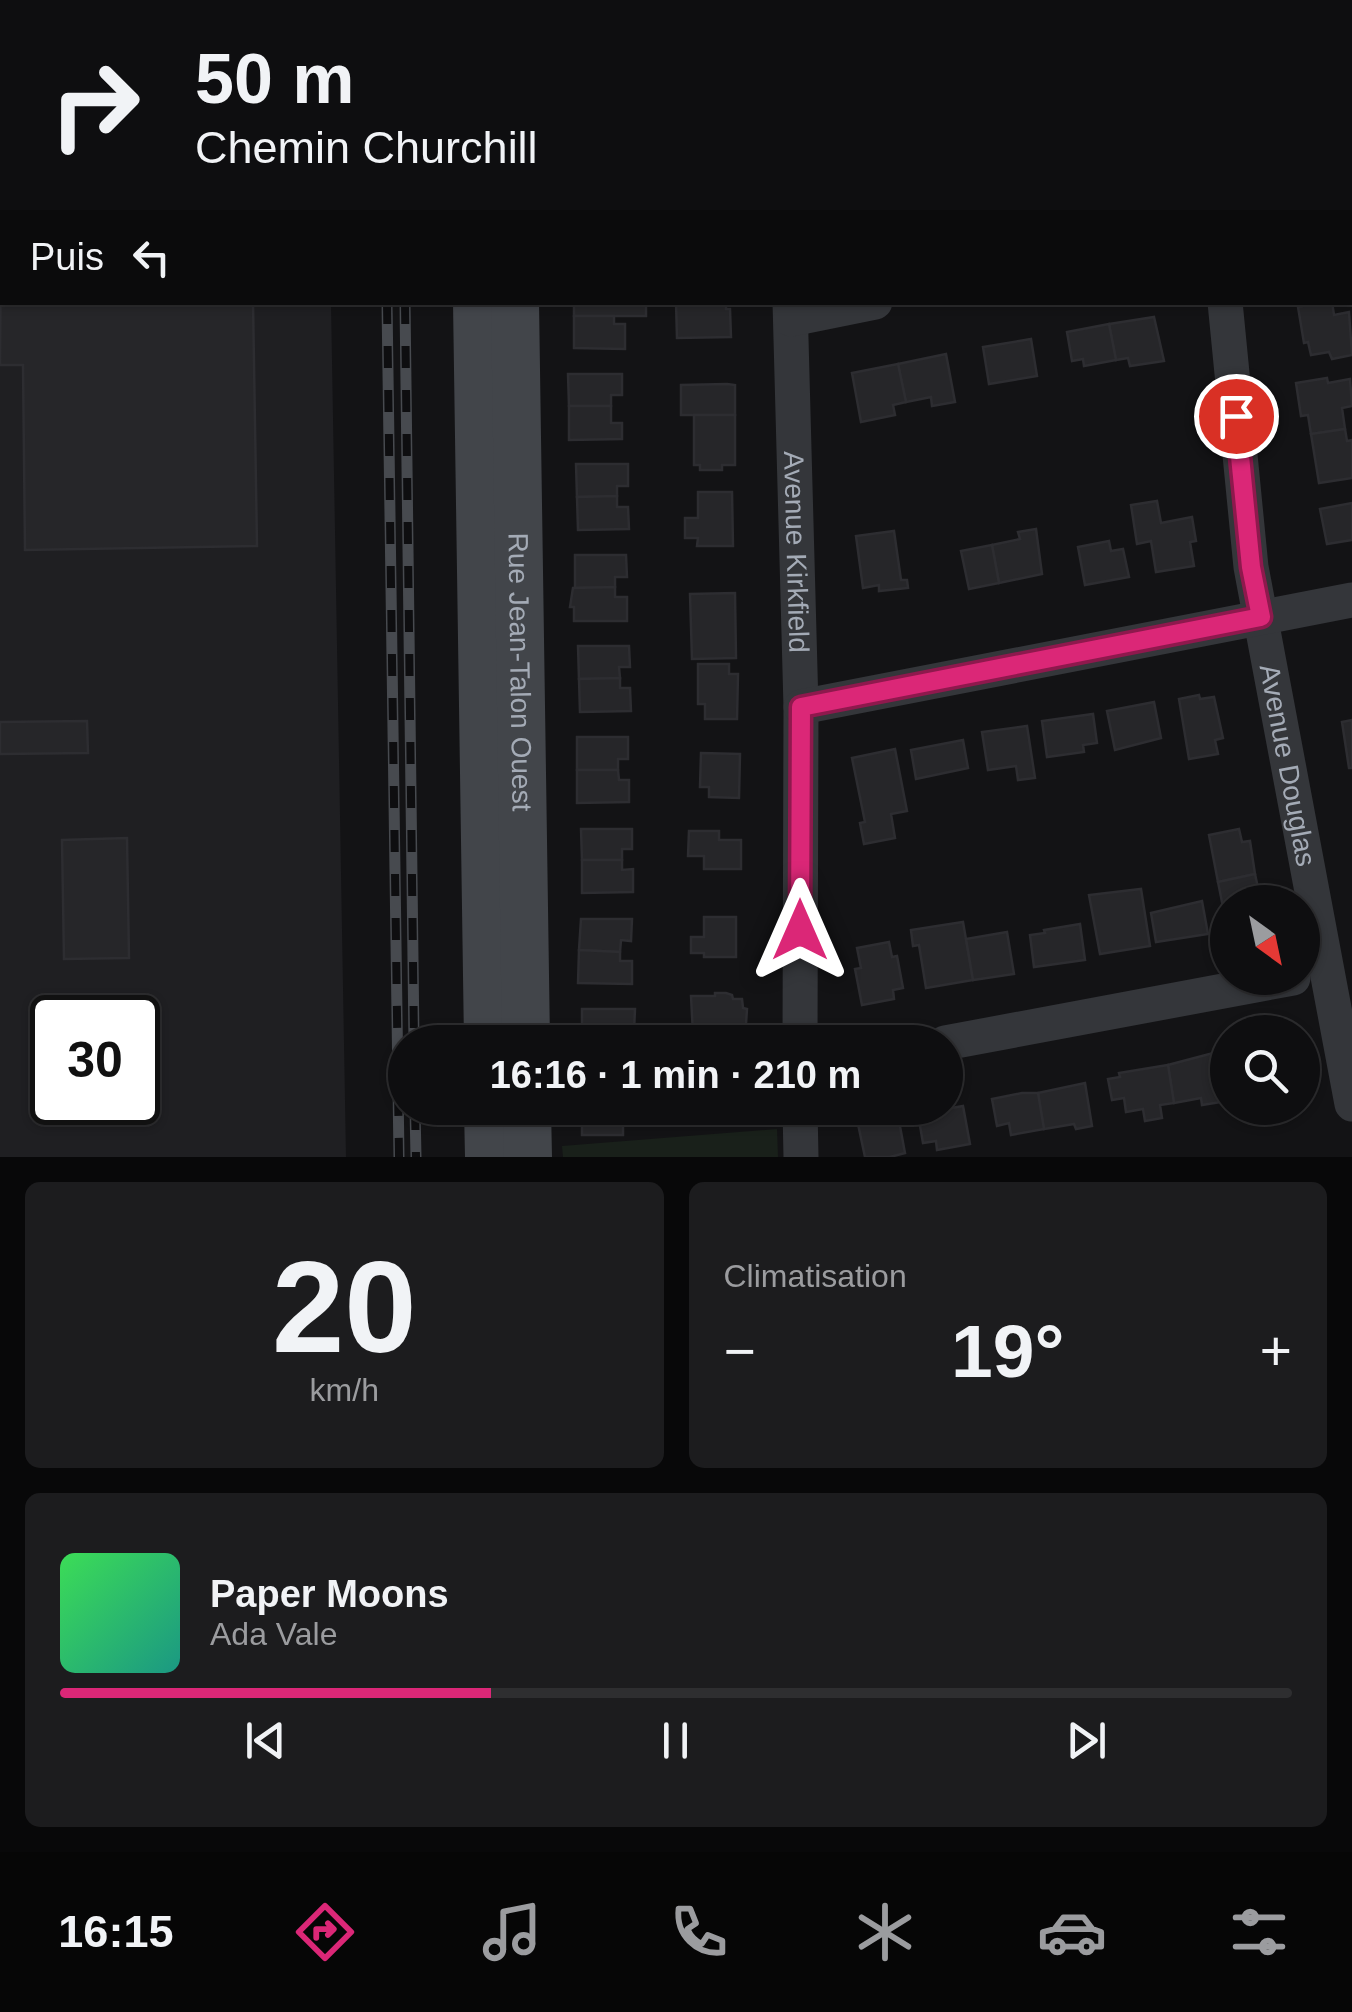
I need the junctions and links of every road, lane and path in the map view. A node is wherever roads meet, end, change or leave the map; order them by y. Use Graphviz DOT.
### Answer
graph roads {
  1 [pos="478,305"];
  2 [pos="516,305"];
  3 [pos="847,305"];
  4 [pos="1225,305"];
  5 [pos="791,311"];
  6 [pos="1352,600"];
  7 [pos="1261,617"];
  8 [pos="801,707"];
  9 [pos="1295,885"];
  10 [pos="1210,993"];
  11 [pos="1314,995"];
  12 [pos="488,1025"];
  13 [pos="526,1025"];
  14 [pos="800,1025"];
  15 [pos="963,1040"];
  16 [pos="1352,1104"];
  17 [pos="488,1125"];
  18 [pos="527,1125"];
  19 [pos="800,1125"];
  20 [pos="489,1157"];
  21 [pos="528,1157"];
  22 [pos="801,1157"];
  1 -- 12 [label="main road, Rue Jean-Talon Ouest"];
  2 -- 13 [label="main road, Rue Jean-Talon Ouest"];
  3 -- 5 [label="street"];
  4 -- 7 [label="street, Avenue Douglas"];
  5 -- 8 [label="street, Avenue Kirkfield"];
  6 -- 7 [label="street"];
  7 -- 8 [label="street"];
  7 -- 9 [label="street, Avenue Douglas"];
  8 -- 14 [label="street, Avenue Kirkfield"];
  10 -- 15 [label="street"];
  11 -- 16 [label="street, Avenue Douglas"];
  17 -- 20 [label="main road"];
  18 -- 21 [label="main road"];
  19 -- 22 [label="street"];
}
